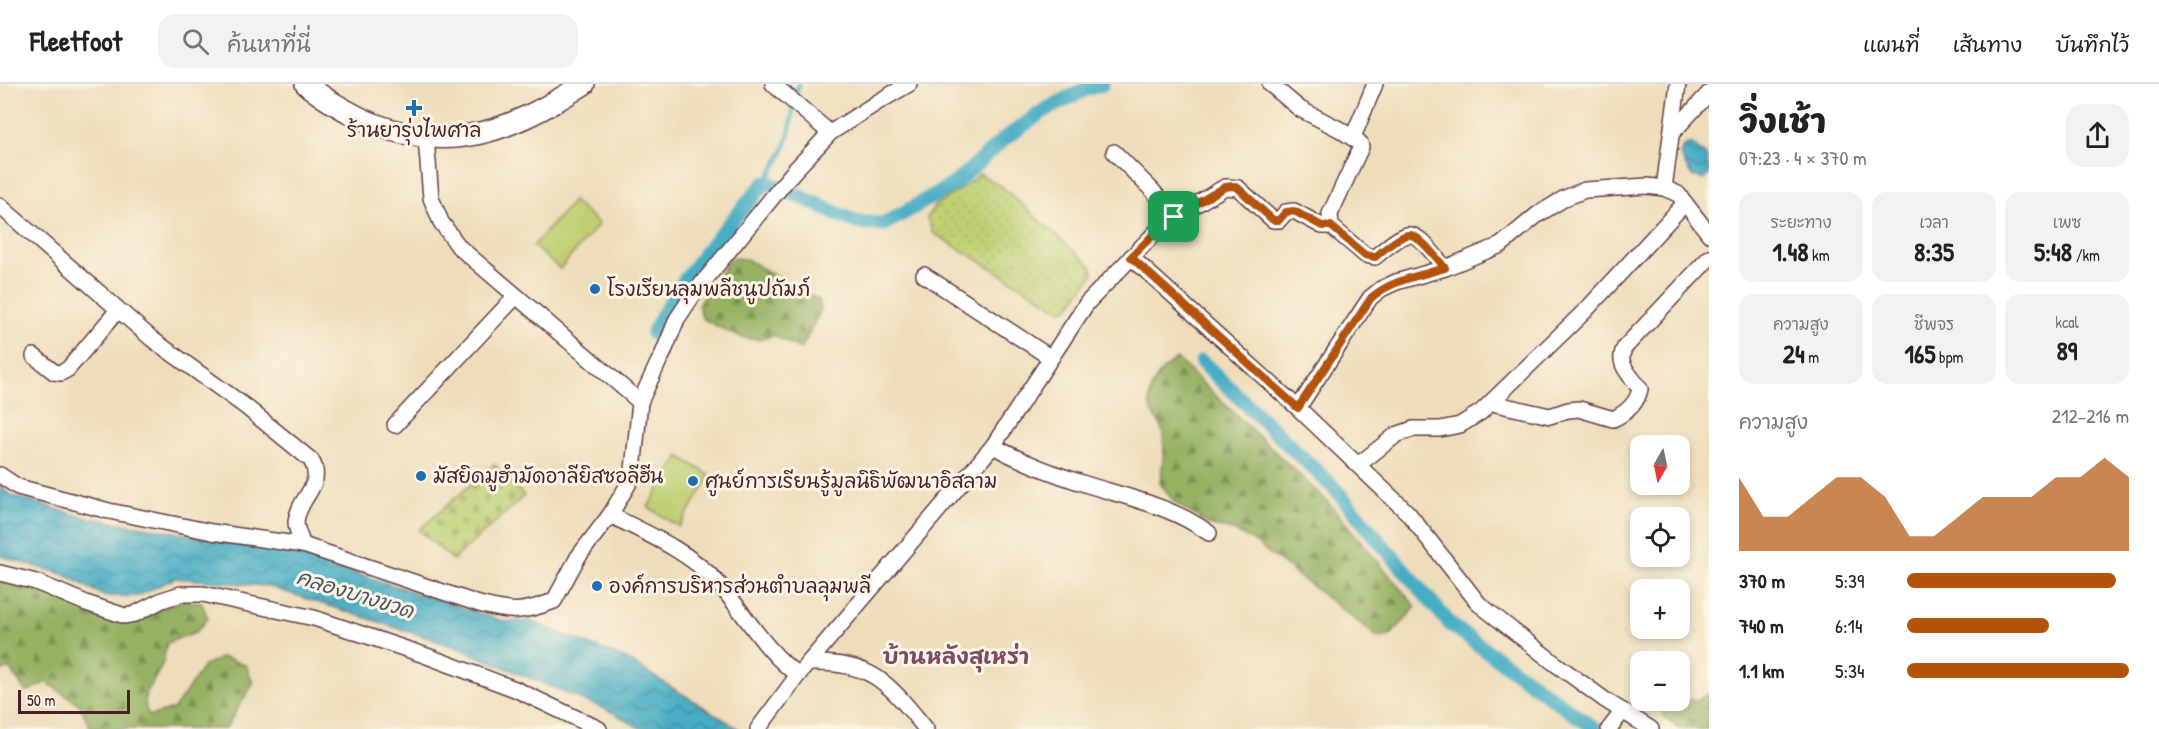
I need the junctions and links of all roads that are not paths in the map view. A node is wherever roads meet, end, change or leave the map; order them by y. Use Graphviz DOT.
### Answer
graph roads {
  1 [pos="306,84"];
  2 [pos="584,84"];
  3 [pos="773,84"];
  4 [pos="909,84"];
  5 [pos="1270,84"];
  6 [pos="1375,84"];
  7 [pos="1678,84"];
  8 [pos="1709,93"];
  9 [pos="1673,132"];
  10 [pos="830,133"];
  11 [pos="1353,137"];
  12 [pos="426,138"];
  13 [pos="1114,152"];
  14 [pos="1664,188"];
  15 [pos="1685,203"];
  16 [pos="0,206"];
  17 [pos="1174,217"];
  18 [pos="1331,226"];
  19 [pos="1707,228"];
  20 [pos="1131,257"];
  21 [pos="1709,258"];
  22 [pos="1445,268"];
  23 [pos="924,275"];
  24 [pos="516,296"];
  25 [pos="118,310"];
  26 [pos="34,356"];
  27 [pos="1051,358"];
  28 [pos="640,402"];
  29 [pos="1492,403"];
  30 [pos="1298,408"];
  31 [pos="395,425"];
  32 [pos="993,446"];
  33 [pos="1358,465"];
  34 [pos="0,475"];
  35 [pos="610,514"];
  36 [pos="1209,533"];
  37 [pos="303,545"];
  38 [pos="0,573"];
  39 [pos="809,663"];
  40 [pos="798,675"];
  41 [pos="1616,720"];
  42 [pos="761,724"];
  43 [pos="599,729"];
  44 [pos="926,729"];
  45 [pos="1651,729"];
  1 -- 12 [label="street"];
  2 -- 12 [label="street"];
  3 -- 10 [label="street"];
  4 -- 10 [label="street"];
  5 -- 11 [label="street"];
  6 -- 11 [label="street"];
  7 -- 9 [label="street"];
  8 -- 9 [label="street"];
  9 -- 14 [label="street"];
  10 -- 28 [label="street"];
  11 -- 18 [label="street"];
  12 -- 24 [label="street"];
  13 -- 17 [label="street"];
  14 -- 15 [label="street"];
  14 -- 22 [label="street"];
  15 -- 19 [label="street"];
  15 -- 29 [label="street"];
  16 -- 25 [label="street"];
  17 -- 18 [label="street"];
  17 -- 20 [label="street"];
  18 -- 22 [label="street"];
  20 -- 27 [label="street"];
  20 -- 30 [label="street"];
  21 -- 29 [label="street"];
  22 -- 30 [label="street"];
  23 -- 27 [label="street"];
  24 -- 28 [label="street"];
  24 -- 31 [label="street"];
  25 -- 26 [label="street"];
  25 -- 37 [label="street"];
  27 -- 32 [label="street"];
  28 -- 35 [label="street"];
  29 -- 33 [label="street"];
  30 -- 33 [label="street"];
  32 -- 36 [label="street"];
  32 -- 39 [label="street"];
  33 -- 41 [label="street"];
  34 -- 37 [label="street"];
  35 -- 37 [label="street"];
  35 -- 40 [label="street"];
  38 -- 43 [label="street"];
  39 -- 40 [label="street"];
  39 -- 44 [label="street"];
  40 -- 42 [label="street"];
  41 -- 45 [label="street"];
}
